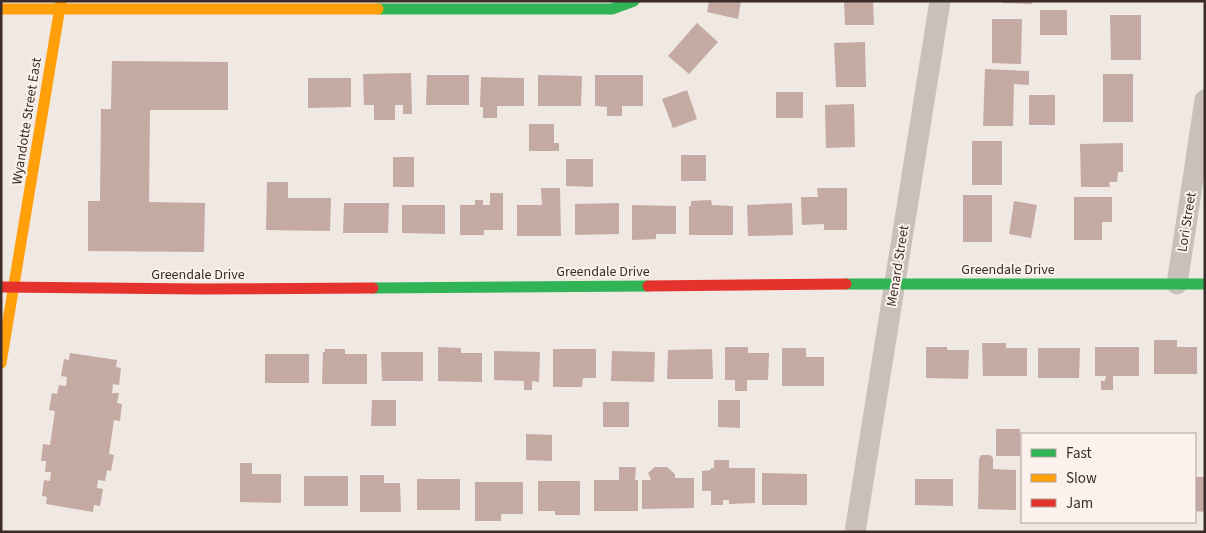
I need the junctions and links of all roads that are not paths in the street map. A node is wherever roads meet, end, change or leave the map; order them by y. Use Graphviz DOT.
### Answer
graph roads {
  1 [pos="634,1"];
  2 [pos="940,1"];
  3 [pos="61,5"];
  4 [pos="1,9"];
  5 [pos="1205,100"];
  6 [pos="894,284"];
  7 [pos="1177,284"];
  8 [pos="1205,284"];
  9 [pos="1,287"];
  10 [pos="14,288"];
  11 [pos="1,363"];
  12 [pos="855,532"];
  1 -- 3 [label="street"];
  2 -- 6 [label="street, Menard Street"];
  3 -- 4 [label="street"];
  3 -- 10 [label="street, Wyandotte Street East"];
  5 -- 7 [label="street, Lori Street"];
  6 -- 7 [label="street, Greendale Drive"];
  6 -- 10 [label="street, Greendale Drive"];
  6 -- 12 [label="street, Menard Street"];
  7 -- 8 [label="street, Greendale Drive"];
  9 -- 10 [label="street, Greendale Drive"];
  10 -- 11 [label="street, Wyandotte Street East"];
}
